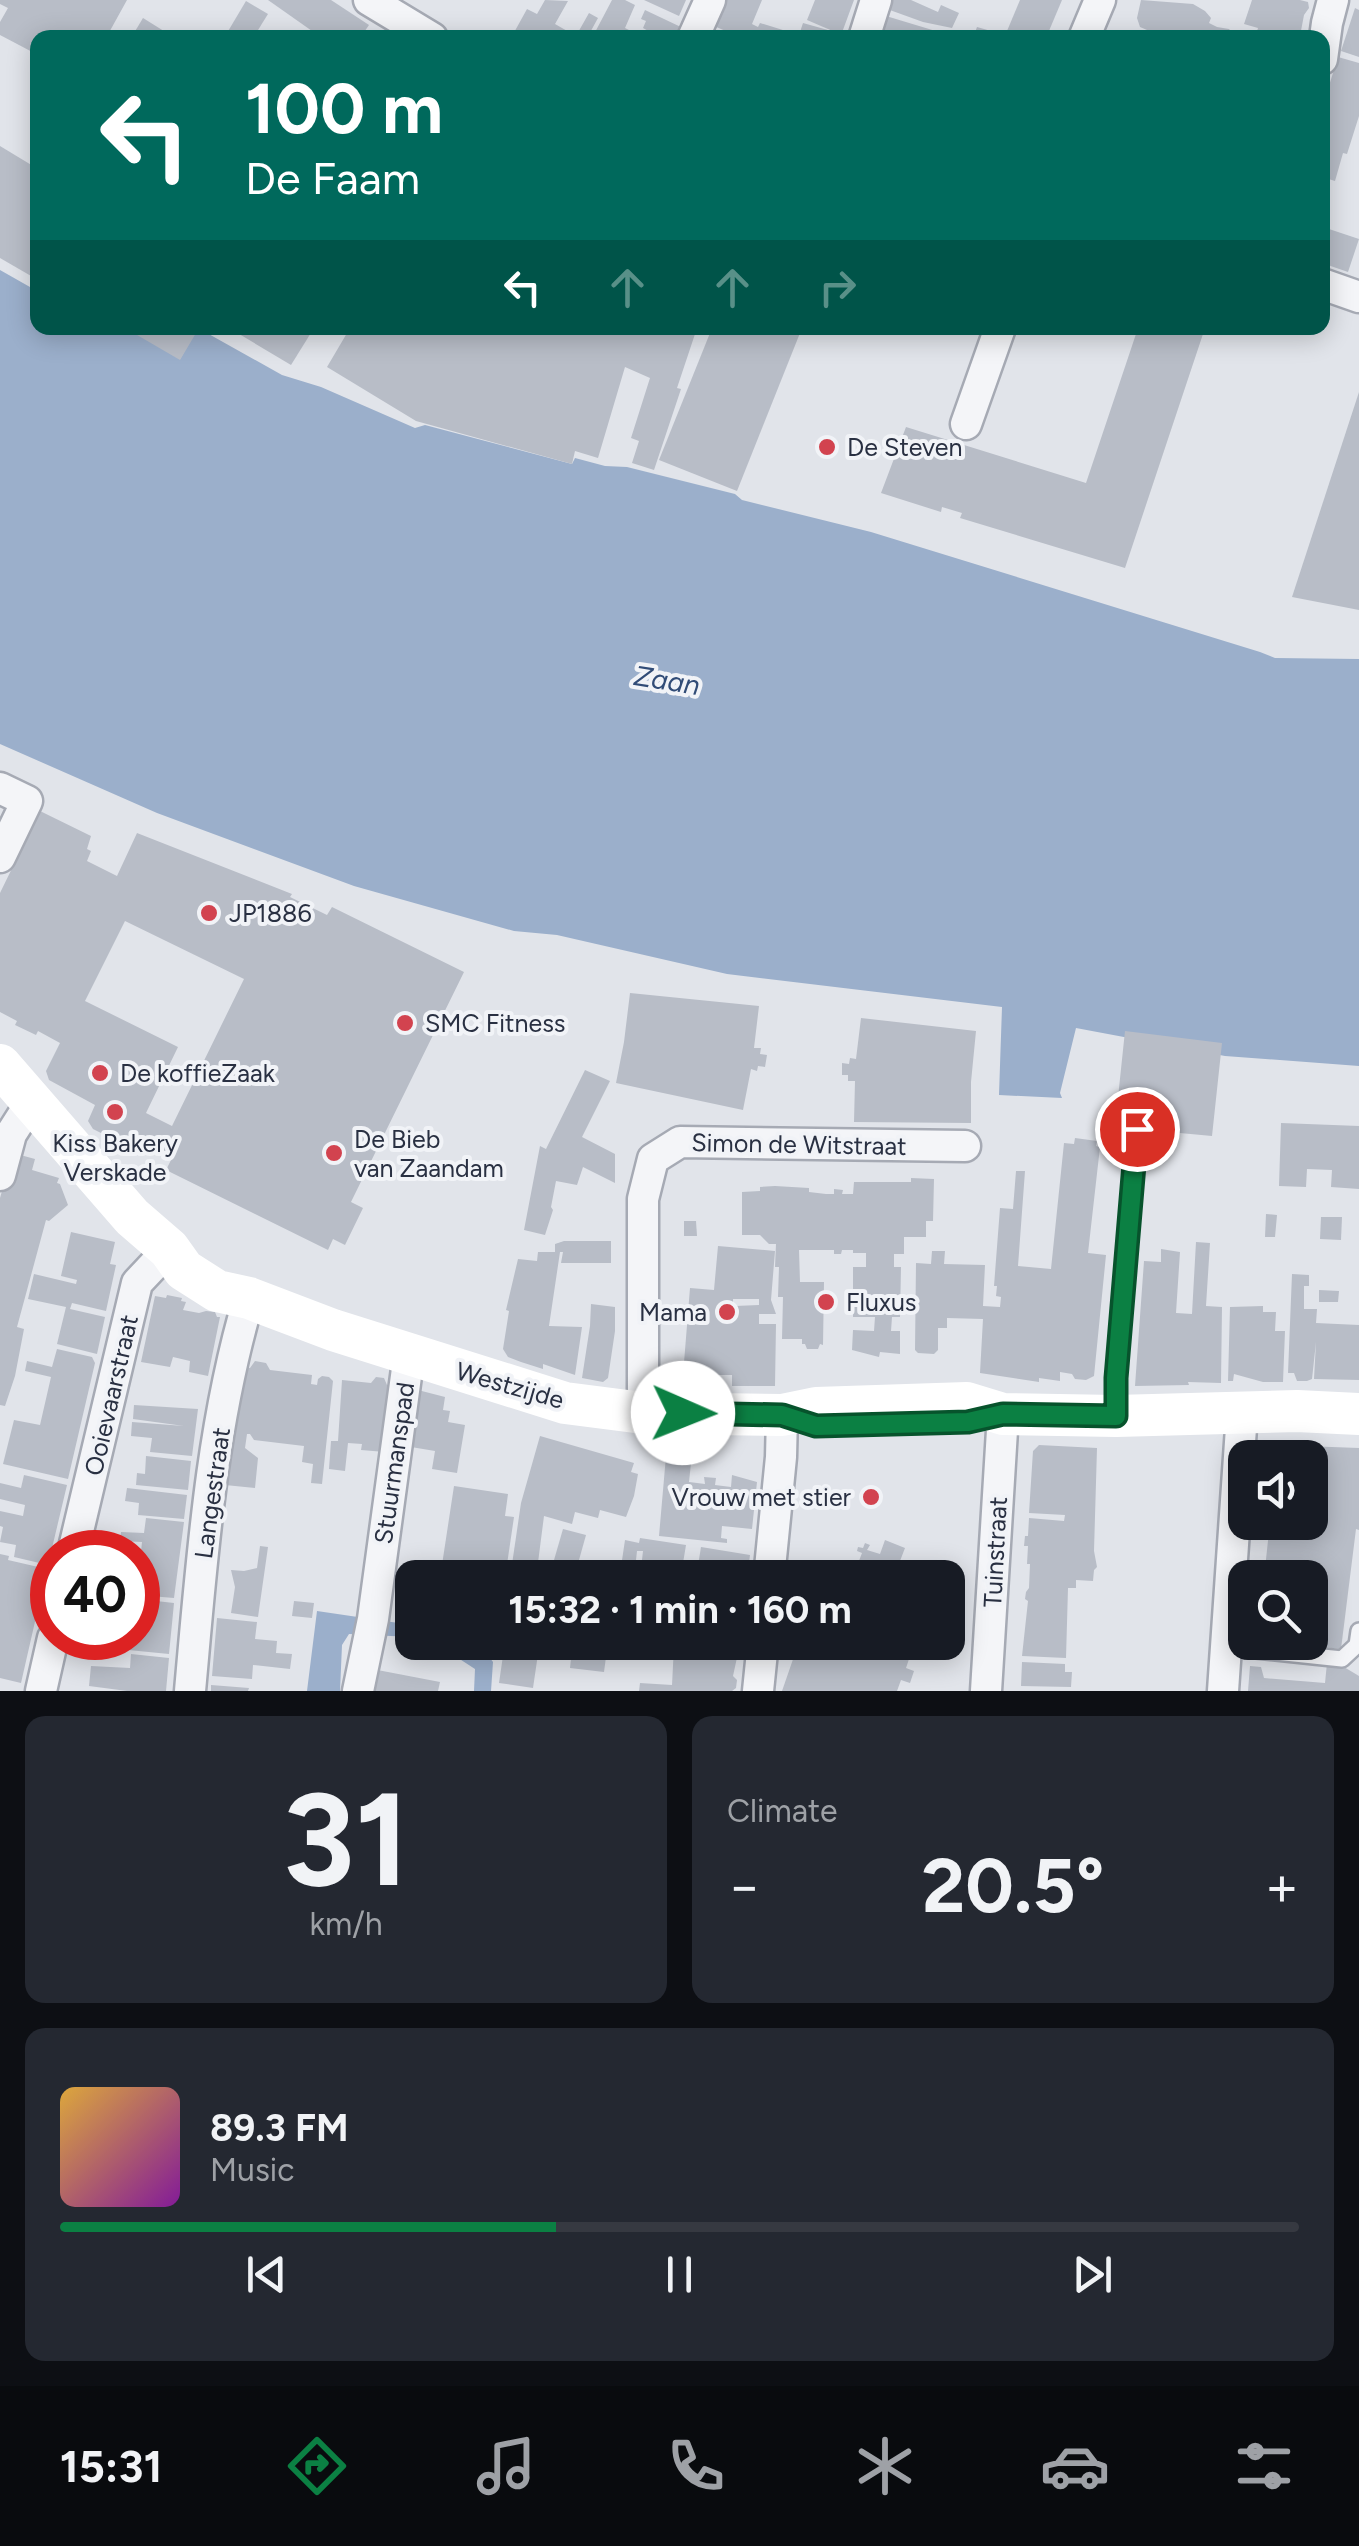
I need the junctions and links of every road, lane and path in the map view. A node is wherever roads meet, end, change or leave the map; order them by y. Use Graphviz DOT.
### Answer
graph roads {
  1 [pos="369,0"];
  2 [pos="710,0"];
  3 [pos="876,0"];
  4 [pos="1100,0"];
  5 [pos="1333,0"];
  6 [pos="407,11"];
  7 [pos="425,30"];
  8 [pos="697,30"];
  9 [pos="867,30"];
  10 [pos="1087,30"];
  11 [pos="1326,30"];
  12 [pos="1330,287"];
  13 [pos="1359,297"];
  14 [pos="998,335"];
  15 [pos="966,424"];
  16 [pos="0,788"];
  17 [pos="0,857"];
  18 [pos="0,1065"];
  19 [pos="32,1101"];
  20 [pos="1137,1129"];
  21 [pos="965,1146"];
  22 [pos="0,1176"];
  23 [pos="169,1249"];
  24 [pos="249,1298"];
  25 [pos="408,1354"];
  26 [pos="643,1413"];
  27 [pos="1003,1414"];
  28 [pos="1242,1414"];
  29 [pos="1359,1414"];
  30 [pos="782,1415"];
  31 [pos="1116,1416"];
  32 [pos="79,1530"];
  33 [pos="771,1560"];
  34 [pos="1359,1631"];
  35 [pos="1227,1647"];
  36 [pos="49,1660"];
  37 [pos="761,1660"];
  38 [pos="41,1691"];
  39 [pos="190,1691"];
  40 [pos="358,1691"];
  41 [pos="758,1691"];
  42 [pos="986,1691"];
  43 [pos="1222,1691"];
  1 -- 6 [label="street"];
  2 -- 8 [label="street"];
  3 -- 9 [label="street"];
  4 -- 10 [label="street"];
  5 -- 11 [label="street"];
  6 -- 7 [label="street"];
  12 -- 13 [label="street"];
  14 -- 15 [label="street"];
  16 -- 17 [label="street"];
  18 -- 19 [label="street, Westzijde"];
  19 -- 22 [label="street"];
  19 -- 23 [label="street, Westzijde"];
  20 -- 31 [label="lane"];
  21 -- 26 [label="street, Simon de Witstraat"];
  23 -- 24 [label="street, Westzijde"];
  23 -- 32 [label="street, Ooievaarstraat"];
  24 -- 25 [label="street, Westzijde"];
  24 -- 39 [label="street, Langestraat"];
  25 -- 26 [label="street, Westzijde"];
  25 -- 40 [label="street, Stuurmanspad"];
  26 -- 30 [label="street, Westzijde"];
  27 -- 30 [label="street, Westzijde"];
  27 -- 31 [label="street, Westzijde"];
  27 -- 42 [label="street, Tuinstraat"];
  28 -- 29 [label="street, Westzijde"];
  28 -- 31 [label="street, Westzijde"];
  28 -- 35 [label="street"];
  30 -- 33 [label="street"];
  34 -- 35 [label="lane"];
  35 -- 43 [label="street"];
  36 -- 38 [label="street"];
  37 -- 41 [label="street"];
}
